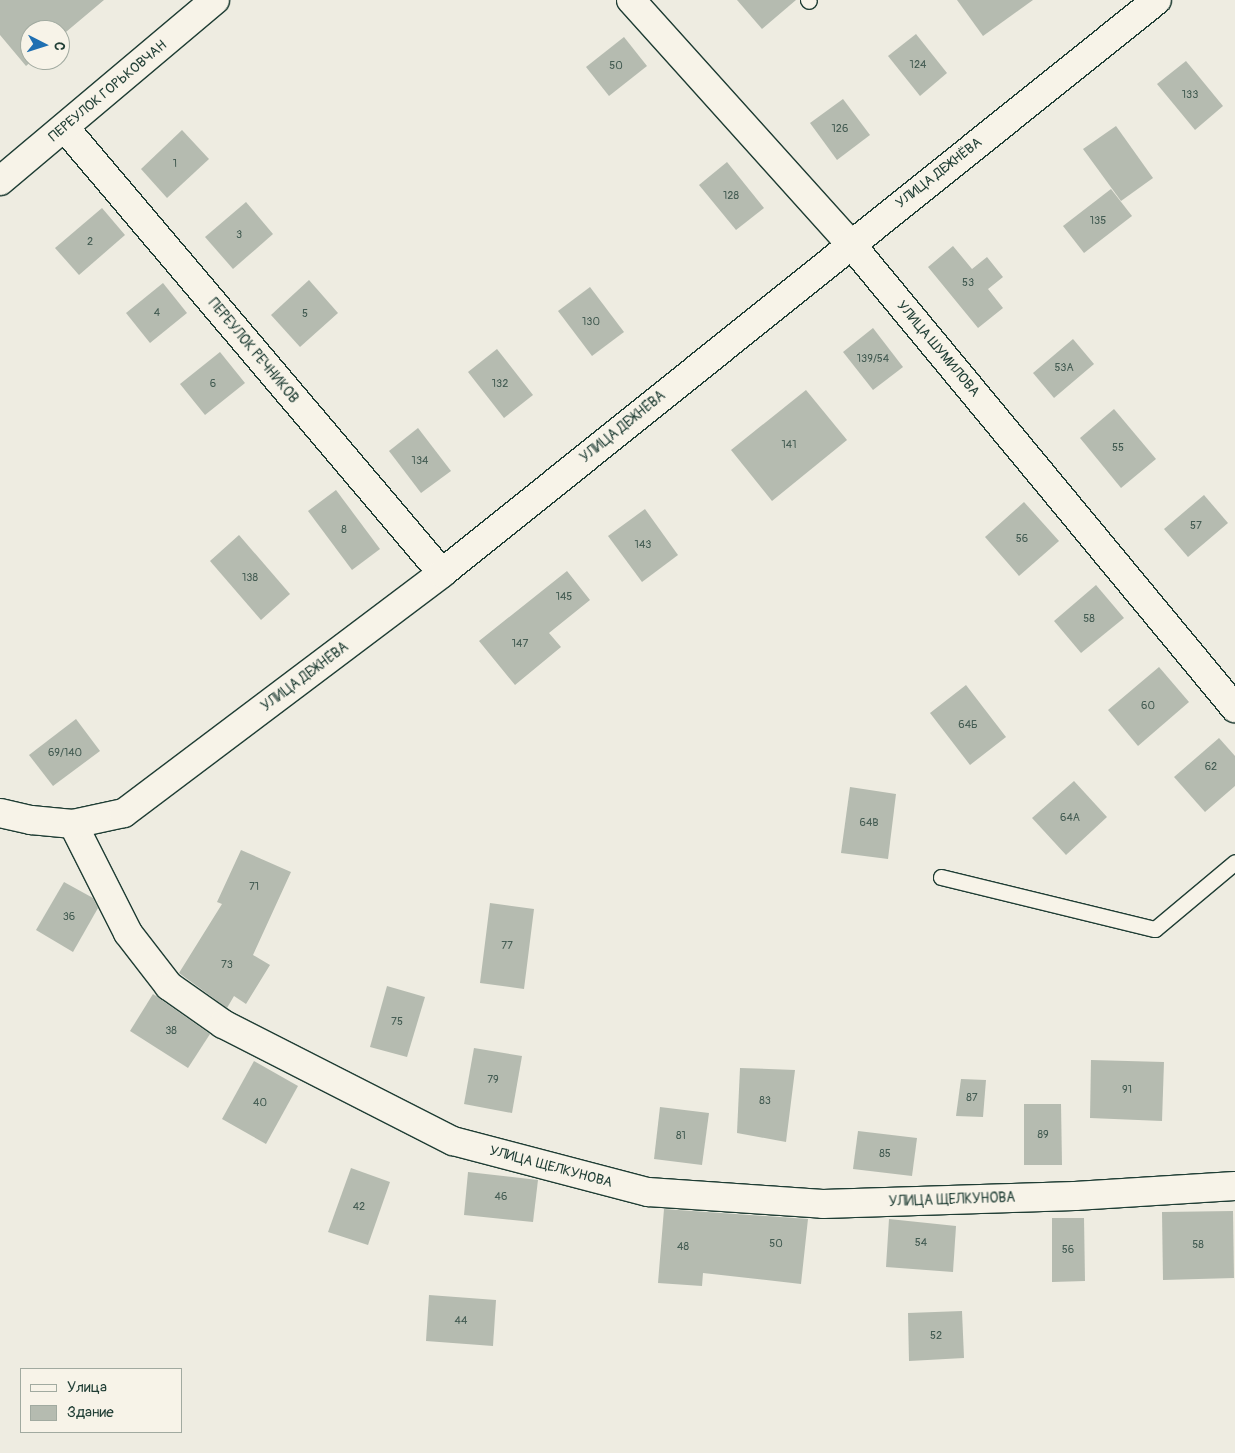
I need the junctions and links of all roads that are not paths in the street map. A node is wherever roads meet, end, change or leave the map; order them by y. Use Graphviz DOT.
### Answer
graph roads {
  1 [pos="215,0"];
  2 [pos="630,0"];
  3 [pos="1157,0"];
  4 [pos="65,128"];
  5 [pos="0,180"];
  6 [pos="850,244"];
  7 [pos="442,573"];
  8 [pos="1235,708"];
  9 [pos="0,813"];
  10 [pos="74,824"];
  11 [pos="1235,862"];
  12 [pos="941,877"];
  13 [pos="1235,1186"];
  1 -- 4 [label="street, ПЕРЕУЛОК ГОРЬКОВЧАН"];
  2 -- 6 [label="street, УЛИЦА ШУМИЛОВА"];
  3 -- 6 [label="street, УЛИЦА ДЕЖНЁВА"];
  4 -- 5 [label="street, ПЕРЕУЛОК ГОРЬКОВЧАН"];
  4 -- 7 [label="street, ПЕРЕУЛОК РЕЧНИКОВ"];
  6 -- 7 [label="street, УЛИЦА ДЕЖНЁВА"];
  6 -- 8 [label="street, УЛИЦА ШУМИЛОВА"];
  7 -- 10 [label="street, УЛИЦА ДЕЖНЁВА"];
  9 -- 10 [label="street"];
  10 -- 13 [label="street, УЛИЦА ЩЕЛКУНОВА"];
  11 -- 12 [label="lane"];
}
